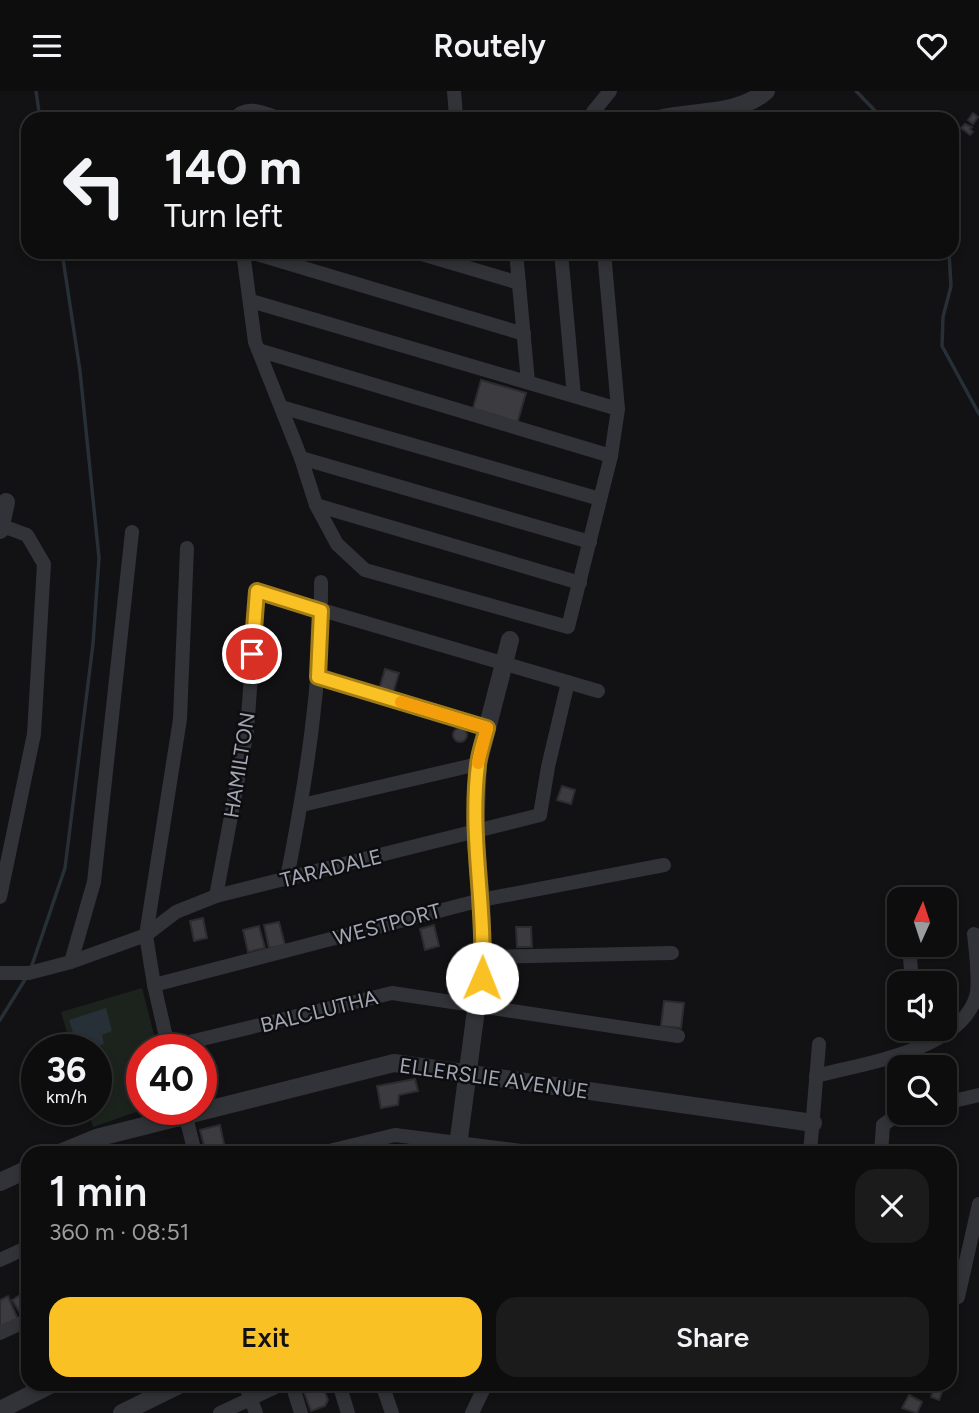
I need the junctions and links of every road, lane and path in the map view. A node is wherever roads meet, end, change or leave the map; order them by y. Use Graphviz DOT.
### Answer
graph roads {
  1 [pos="454,91"];
  2 [pos="610,91"];
  3 [pos="766,91"];
  4 [pos="456,112"];
  5 [pos="593,112"];
  6 [pos="702,112"];
  7 [pos="244,259"];
  8 [pos="273,259"];
  9 [pos="438,259"];
  10 [pos="517,259"];
  11 [pos="562,259"];
  12 [pos="605,259"];
  13 [pos="519,283"];
  14 [pos="251,301"];
  15 [pos="524,334"];
  16 [pos="258,350"];
  17 [pos="528,382"];
  18 [pos="574,396"];
  19 [pos="281,407"];
  20 [pos="618,409"];
  21 [pos="611,456"];
  22 [pos="301,458"];
  23 [pos="600,499"];
  24 [pos="6,502"];
  25 [pos="316,505"];
  26 [pos="0,527"];
  27 [pos="132,532"];
  28 [pos="590,543"];
  29 [pos="187,548"];
  30 [pos="321,583"];
  31 [pos="580,583"];
  32 [pos="321,611"];
  33 [pos="510,640"];
  34 [pos="504,664"];
  35 [pos="318,677"];
  36 [pos="568,683"];
  37 [pos="598,691"];
  38 [pos="487,728"];
  39 [pos="478,764"];
  40 [pos="302,805"];
  41 [pos="475,833"];
  42 [pos="664,865"];
  43 [pos="287,878"];
  44 [pos="216,896"];
  45 [pos="0,897"];
  46 [pos="481,900"];
  47 [pos="974,934"];
  48 [pos="146,935"];
  49 [pos="672,953"];
  50 [pos="483,957"];
  51 [pos="71,961"];
  52 [pos="0,973"];
  53 [pos="154,985"];
  54 [pos="478,1005"];
  55 [pos="165,1034"];
  56 [pos="678,1036"];
  57 [pos="217,1037"];
  58 [pos="917,1041"];
  59 [pos="819,1044"];
  60 [pos="918,1047"];
  61 [pos="468,1073"];
  62 [pos="816,1076"];
  63 [pos="979,1095"];
  64 [pos="957,1100"];
  65 [pos="217,1104"];
  66 [pos="887,1122"];
  67 [pos="813,1123"];
  68 [pos="140,1125"];
  69 [pos="187,1125"];
  70 [pos="77,1146"];
  71 [pos="193,1146"];
  72 [pos="350,1146"];
  73 [pos="448,1146"];
  74 [pos="457,1146"];
  75 [pos="811,1146"];
  76 [pos="882,1146"];
  77 [pos="21,1172"];
  78 [pos="0,1182"];
  79 [pos="979,1205"];
  80 [pos="21,1250"];
  81 [pos="0,1260"];
  82 [pos="958,1297"];
  83 [pos="21,1323"];
  84 [pos="0,1333"];
  85 [pos="38,1391"];
  86 [pos="167,1391"];
  87 [pos="273,1391"];
  88 [pos="294,1391"];
  89 [pos="340,1391"];
  90 [pos="384,1391"];
  91 [pos="483,1391"];
  92 [pos="254,1406"];
  93 [pos="0,1410"];
  94 [pos="122,1413"];
  95 [pos="220,1413"];
  96 [pos="301,1413"];
  97 [pos="348,1413"];
  98 [pos="392,1413"];
  99 [pos="472,1413"];
  1 -- 4 [label="street"];
  2 -- 5 [label="street"];
  3 -- 6 [label="street"];
  7 -- 14 [label="street"];
  8 -- 15 [label="street"];
  9 -- 13 [label="street"];
  10 -- 13 [label="street"];
  11 -- 18 [label="street"];
  12 -- 20 [label="street"];
  13 -- 15 [label="street"];
  14 -- 16 [label="street"];
  14 -- 17 [label="street"];
  15 -- 17 [label="street"];
  16 -- 19 [label="street"];
  16 -- 21 [label="street"];
  17 -- 18 [label="street"];
  18 -- 20 [label="street"];
  19 -- 22 [label="street"];
  19 -- 23 [label="street"];
  20 -- 21 [label="street"];
  21 -- 23 [label="street"];
  22 -- 25 [label="street"];
  22 -- 28 [label="street"];
  23 -- 28 [label="street"];
  24 -- 26 [label="street"];
  25 -- 31 [label="street"];
  25 -- 31 [label="street"];
  26 -- 45 [label="street"];
  27 -- 51 [label="street"];
  28 -- 31 [label="street"];
  29 -- 48 [label="street"];
  30 -- 32 [label="street"];
  32 -- 34 [label="street"];
  32 -- 35 [label="street"];
  32 -- 44 [label="street, HAMILTON"];
  33 -- 34 [label="street"];
  34 -- 36 [label="street"];
  34 -- 38 [label="street"];
  35 -- 38 [label="street"];
  35 -- 40 [label="street"];
  36 -- 37 [label="street"];
  36 -- 41 [label="street, TARADALE"];
  38 -- 39 [label="street"];
  39 -- 40 [label="street"];
  39 -- 41 [label="street"];
  40 -- 43 [label="street"];
  41 -- 43 [label="street, TARADALE"];
  41 -- 46 [label="street"];
  42 -- 46 [label="street, WESTPORT"];
  43 -- 44 [label="street, TARADALE"];
  44 -- 48 [label="street, TARADALE"];
  46 -- 50 [label="street"];
  46 -- 53 [label="street, WESTPORT"];
  47 -- 60 [label="street"];
  48 -- 51 [label="street, TARADALE"];
  48 -- 53 [label="street"];
  49 -- 50 [label="street"];
  50 -- 54 [label="street"];
  51 -- 52 [label="street, TARADALE"];
  53 -- 55 [label="street"];
  54 -- 56 [label="street, BALCLUTHA"];
  54 -- 57 [label="street, BALCLUTHA"];
  54 -- 61 [label="street"];
  58 -- 60 [label="street"];
  59 -- 62 [label="street"];
  60 -- 62 [label="street"];
  61 -- 65 [label="street, ELLERSLIE AVENUE"];
  61 -- 67 [label="street, ELLERSLIE AVENUE"];
  61 -- 74 [label="street"];
  62 -- 67 [label="street"];
  63 -- 64 [label="street"];
  66 -- 76 [label="street"];
  67 -- 75 [label="street"];
  68 -- 70 [label="street, ELLERSLIE AVENUE"];
  69 -- 71 [label="street"];
  72 -- 73 [label="street"];
  77 -- 78 [label="street"];
  79 -- 82 [label="street"];
  80 -- 81 [label="street"];
  83 -- 84 [label="street"];
  85 -- 93 [label="street"];
  86 -- 94 [label="street"];
  87 -- 92 [label="street"];
  88 -- 96 [label="street"];
  89 -- 97 [label="street"];
  90 -- 98 [label="street"];
  91 -- 99 [label="street"];
  92 -- 95 [label="street"];
}
